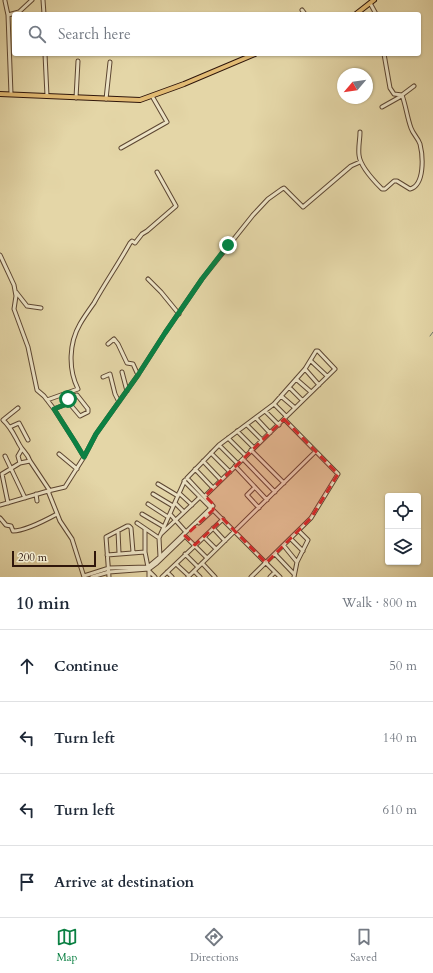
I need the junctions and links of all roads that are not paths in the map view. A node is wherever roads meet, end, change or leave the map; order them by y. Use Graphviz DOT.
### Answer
graph roads {
  1 [pos="32,0"];
  2 [pos="43,0"];
  3 [pos="5,1"];
  4 [pos="372,1"];
  5 [pos="19,12"];
  6 [pos="44,12"];
  7 [pos="358,12"];
  8 [pos="375,12"];
  9 [pos="12,14"];
  10 [pos="8,15"];
  11 [pos="46,56"];
  12 [pos="250,56"];
  13 [pos="384,56"];
  14 [pos="78,61"];
  15 [pos="110,62"];
  16 [pos="414,86"];
  17 [pos="0,94"];
  18 [pos="11,94"];
  19 [pos="402,95"];
  20 [pos="47,96"];
  21 [pos="152,96"];
  22 [pos="76,98"];
  23 [pos="106,99"];
  24 [pos="382,107"];
  25 [pos="360,132"];
  26 [pos="121,148"];
  27 [pos="360,162"];
  28 [pos="157,172"];
  29 [pos="0,255"];
  30 [pos="148,279"];
  31 [pos="16,292"];
  32 [pos="41,308"];
  33 [pos="179,314"];
  34 [pos="108,344"];
  35 [pos="311,360"];
  36 [pos="305,370"];
  37 [pos="122,372"];
  38 [pos="138,375"];
  39 [pos="327,376"];
  40 [pos="103,377"];
  41 [pos="296,379"];
  42 [pos="319,385"];
  43 [pos="289,387"];
  44 [pos="127,391"];
  45 [pos="311,392"];
  46 [pos="281,396"];
  47 [pos="47,400"];
  48 [pos="302,400"];
  49 [pos="119,402"];
  50 [pos="69,403"];
  51 [pos="274,404"];
  52 [pos="18,408"];
  53 [pos="295,408"];
  54 [pos="54,409"];
  55 [pos="265,411"];
  56 [pos="256,418"];
  57 [pos="285,418"];
  58 [pos="279,424"];
  59 [pos="247,425"];
  60 [pos="10,427"];
  61 [pos="237,431"];
  62 [pos="270,433"];
  63 [pos="228,438"];
  64 [pos="28,440"];
  65 [pos="262,440"];
  66 [pos="219,445"];
  67 [pos="22,449"];
  68 [pos="252,449"];
  69 [pos="315,452"];
  70 [pos="211,453"];
  71 [pos="59,454"];
  72 [pos="5,456"];
  73 [pos="246,456"];
  74 [pos="84,457"];
  75 [pos="243,459"];
  76 [pos="30,460"];
  77 [pos="203,461"];
  78 [pos="20,463"];
  79 [pos="237,465"];
  80 [pos="11,469"];
  81 [pos="77,469"];
  82 [pos="195,469"];
  83 [pos="230,472"];
  84 [pos="187,478"];
  85 [pos="221,480"];
  86 [pos="184,481"];
  87 [pos="284,483"];
  88 [pos="158,484"];
  89 [pos="255,487"];
  90 [pos="213,488"];
  91 [pos="49,491"];
  92 [pos="275,492"];
  93 [pos="36,494"];
  94 [pos="153,494"];
  95 [pos="179,494"];
  96 [pos="205,496"];
  97 [pos="200,497"];
  98 [pos="25,498"];
  99 [pos="267,500"];
  100 [pos="37,501"];
  101 [pos="8,503"];
  102 [pos="148,504"];
  103 [pos="0,505"];
  104 [pos="174,505"];
  105 [pos="192,505"];
  106 [pos="259,508"];
  107 [pos="212,509"];
  108 [pos="184,512"];
  109 [pos="57,514"];
  110 [pos="142,514"];
  111 [pos="169,515"];
  112 [pos="0,518"];
  113 [pos="223,519"];
  114 [pos="176,521"];
  115 [pos="138,523"];
  116 [pos="164,527"];
  117 [pos="213,528"];
  118 [pos="145,529"];
  119 [pos="118,531"];
  120 [pos="299,531"];
  121 [pos="235,532"];
  122 [pos="186,534"];
  123 [pos="160,536"];
  124 [pos="204,537"];
  125 [pos="291,539"];
  126 [pos="225,541"];
  127 [pos="195,545"];
  128 [pos="284,546"];
  129 [pos="216,549"];
  130 [pos="302,551"];
  131 [pos="133,552"];
  132 [pos="145,552"];
  133 [pos="119,553"];
  134 [pos="185,554"];
  135 [pos="275,554"];
  136 [pos="107,555"];
  137 [pos="160,557"];
  138 [pos="207,558"];
  139 [pos="297,562"];
  140 [pos="202,563"];
  141 [pos="266,563"];
  142 [pos="176,564"];
  143 [pos="198,567"];
  144 [pos="149,569"];
  145 [pos="109,570"];
  146 [pos="194,571"];
  147 [pos="167,572"];
  148 [pos="275,572"];
  149 [pos="84,576"];
  150 [pos="294,576"];
  151 [pos="92,577"];
  152 [pos="109,577"];
  153 [pos="149,577"];
  154 [pos="155,577"];
  155 [pos="162,577"];
  156 [pos="172,577"];
  157 [pos="188,577"];
  158 [pos="200,577"];
  159 [pos="215,577"];
  160 [pos="251,577"];
  161 [pos="270,577"];
  162 [pos="280,577"];
  1 -- 5 [label="street"];
  2 -- 6 [label="street"];
  3 -- 10 [label="street"];
  4 -- 7 [label="main road"];
  4 -- 8 [label="street"];
  9 -- 10 [label="street"];
  10 -- 18 [label="street"];
  11 -- 20 [label="street"];
  12 -- 21 [label="main road"];
  13 -- 19 [label="street"];
  14 -- 22 [label="street"];
  15 -- 23 [label="street"];
  16 -- 19 [label="street"];
  17 -- 18 [label="main road"];
  18 -- 20 [label="main road"];
  19 -- 24 [label="street"];
  19 -- 27 [label="street"];
  20 -- 22 [label="main road"];
  21 -- 23 [label="main road"];
  21 -- 26 [label="street"];
  22 -- 23 [label="main road"];
  25 -- 27 [label="street"];
  27 -- 33 [label="street"];
  28 -- 47 [label="street"];
  29 -- 31 [label="street"];
  30 -- 33 [label="street"];
  31 -- 32 [label="street"];
  31 -- 47 [label="street"];
  33 -- 38 [label="street"];
  34 -- 38 [label="street"];
  35 -- 36 [label="street"];
  35 -- 39 [label="street"];
  35 -- 39 [label="street"];
  36 -- 41 [label="street"];
  36 -- 42 [label="street"];
  37 -- 44 [label="street"];
  38 -- 44 [label="street"];
  39 -- 42 [label="street"];
  40 -- 49 [label="street"];
  41 -- 43 [label="street"];
  41 -- 45 [label="street"];
  42 -- 45 [label="street"];
  43 -- 46 [label="street"];
  43 -- 48 [label="street"];
  44 -- 49 [label="street"];
  45 -- 48 [label="street"];
  46 -- 51 [label="street"];
  46 -- 53 [label="street"];
  47 -- 54 [label="street"];
  48 -- 53 [label="street"];
  49 -- 74 [label="street"];
  50 -- 50 [label="street"];
  50 -- 54 [label="street"];
  51 -- 55 [label="street"];
  51 -- 57 [label="street"];
  52 -- 60 [label="street"];
  53 -- 57 [label="street"];
  54 -- 74 [label="street"];
  55 -- 56 [label="street"];
  55 -- 58 [label="street"];
  56 -- 59 [label="street"];
  56 -- 62 [label="street"];
  57 -- 58 [label="street"];
  57 -- 69 [label="street"];
  58 -- 62 [label="street"];
  59 -- 61 [label="street"];
  59 -- 65 [label="street"];
  60 -- 64 [label="street"];
  60 -- 67 [label="street"];
  61 -- 63 [label="street"];
  61 -- 68 [label="street"];
  62 -- 65 [label="street"];
  63 -- 66 [label="street"];
  63 -- 73 [label="street"];
  65 -- 68 [label="street"];
  66 -- 70 [label="street"];
  66 -- 79 [label="street"];
  67 -- 76 [label="street"];
  67 -- 78 [label="street"];
  68 -- 73 [label="street"];
  68 -- 87 [label="street"];
  69 -- 87 [label="street"];
  69 -- 120 [label="street"];
  70 -- 77 [label="street"];
  70 -- 83 [label="street"];
  71 -- 81 [label="street"];
  72 -- 80 [label="street"];
  73 -- 75 [label="street"];
  74 -- 81 [label="street"];
  75 -- 79 [label="street"];
  75 -- 92 [label="street"];
  76 -- 78 [label="street"];
  76 -- 91 [label="street"];
  77 -- 82 [label="street"];
  77 -- 85 [label="street"];
  78 -- 80 [label="street"];
  79 -- 83 [label="street"];
  79 -- 89 [label="street"];
  80 -- 98 [label="street"];
  80 -- 101 [label="street"];
  81 -- 91 [label="street"];
  82 -- 84 [label="street"];
  82 -- 90 [label="street"];
  83 -- 85 [label="street"];
  84 -- 86 [label="street"];
  84 -- 96 [label="street"];
  85 -- 90 [label="street"];
  86 -- 95 [label="street"];
  86 -- 97 [label="street"];
  87 -- 92 [label="street"];
  88 -- 95 [label="street"];
  89 -- 99 [label="street"];
  89 -- 106 [label="street"];
  90 -- 96 [label="street"];
  91 -- 93 [label="street"];
  91 -- 109 [label="street"];
  92 -- 99 [label="street"];
  93 -- 98 [label="street"];
  93 -- 100 [label="street"];
  94 -- 104 [label="street"];
  95 -- 104 [label="street"];
  95 -- 105 [label="street"];
  96 -- 107 [label="street"];
  97 -- 105 [label="street"];
  97 -- 107 [label="street"];
  98 -- 101 [label="street"];
  99 -- 106 [label="street"];
  101 -- 103 [label="street"];
  102 -- 111 [label="street"];
  104 -- 108 [label="street"];
  104 -- 111 [label="street"];
  105 -- 108 [label="street"];
  106 -- 121 [label="street"];
  107 -- 113 [label="street"];
  107 -- 122 [label="street"];
  108 -- 114 [label="street"];
  109 -- 112 [label="street"];
  109 -- 149 [label="street"];
  110 -- 116 [label="street"];
  111 -- 114 [label="street"];
  111 -- 116 [label="street"];
  113 -- 117 [label="street"];
  113 -- 121 [label="street"];
  114 -- 122 [label="street"];
  114 -- 123 [label="street"];
  115 -- 118 [label="street"];
  116 -- 123 [label="street"];
  117 -- 124 [label="street"];
  117 -- 126 [label="street"];
  118 -- 123 [label="street"];
  118 -- 132 [label="street"];
  119 -- 131 [label="street"];
  119 -- 133 [label="street"];
  119 -- 136 [label="street"];
  120 -- 125 [label="street"];
  120 -- 130 [label="street"];
  121 -- 126 [label="street"];
  121 -- 141 [label="street"];
  122 -- 127 [label="street"];
  122 -- 137 [label="street"];
  122 -- 144 [label="street"];
  123 -- 137 [label="street"];
  124 -- 127 [label="street"];
  124 -- 129 [label="street"];
  125 -- 128 [label="street"];
  125 -- 130 [label="street"];
  126 -- 129 [label="street"];
  127 -- 134 [label="street"];
  127 -- 138 [label="street"];
  128 -- 135 [label="street"];
  128 -- 139 [label="street"];
  129 -- 138 [label="street"];
  130 -- 139 [label="street"];
  131 -- 132 [label="street"];
  131 -- 133 [label="street"];
  132 -- 144 [label="street"];
  133 -- 136 [label="street"];
  134 -- 142 [label="street"];
  134 -- 143 [label="street"];
  135 -- 141 [label="street"];
  135 -- 150 [label="street"];
  136 -- 145 [label="street"];
  137 -- 144 [label="street"];
  138 -- 140 [label="street"];
  139 -- 150 [label="street"];
  140 -- 143 [label="street"];
  140 -- 159 [label="street"];
  141 -- 148 [label="street"];
  141 -- 160 [label="street"];
  142 -- 147 [label="street"];
  142 -- 157 [label="street"];
  143 -- 146 [label="street"];
  144 -- 145 [label="street"];
  144 -- 153 [label="street"];
  144 -- 154 [label="street"];
  145 -- 149 [label="street"];
  145 -- 151 [label="street"];
  145 -- 152 [label="street"];
  146 -- 157 [label="street"];
  146 -- 158 [label="street"];
  147 -- 155 [label="street"];
  147 -- 156 [label="street"];
  148 -- 161 [label="street"];
  148 -- 162 [label="street"];
}
